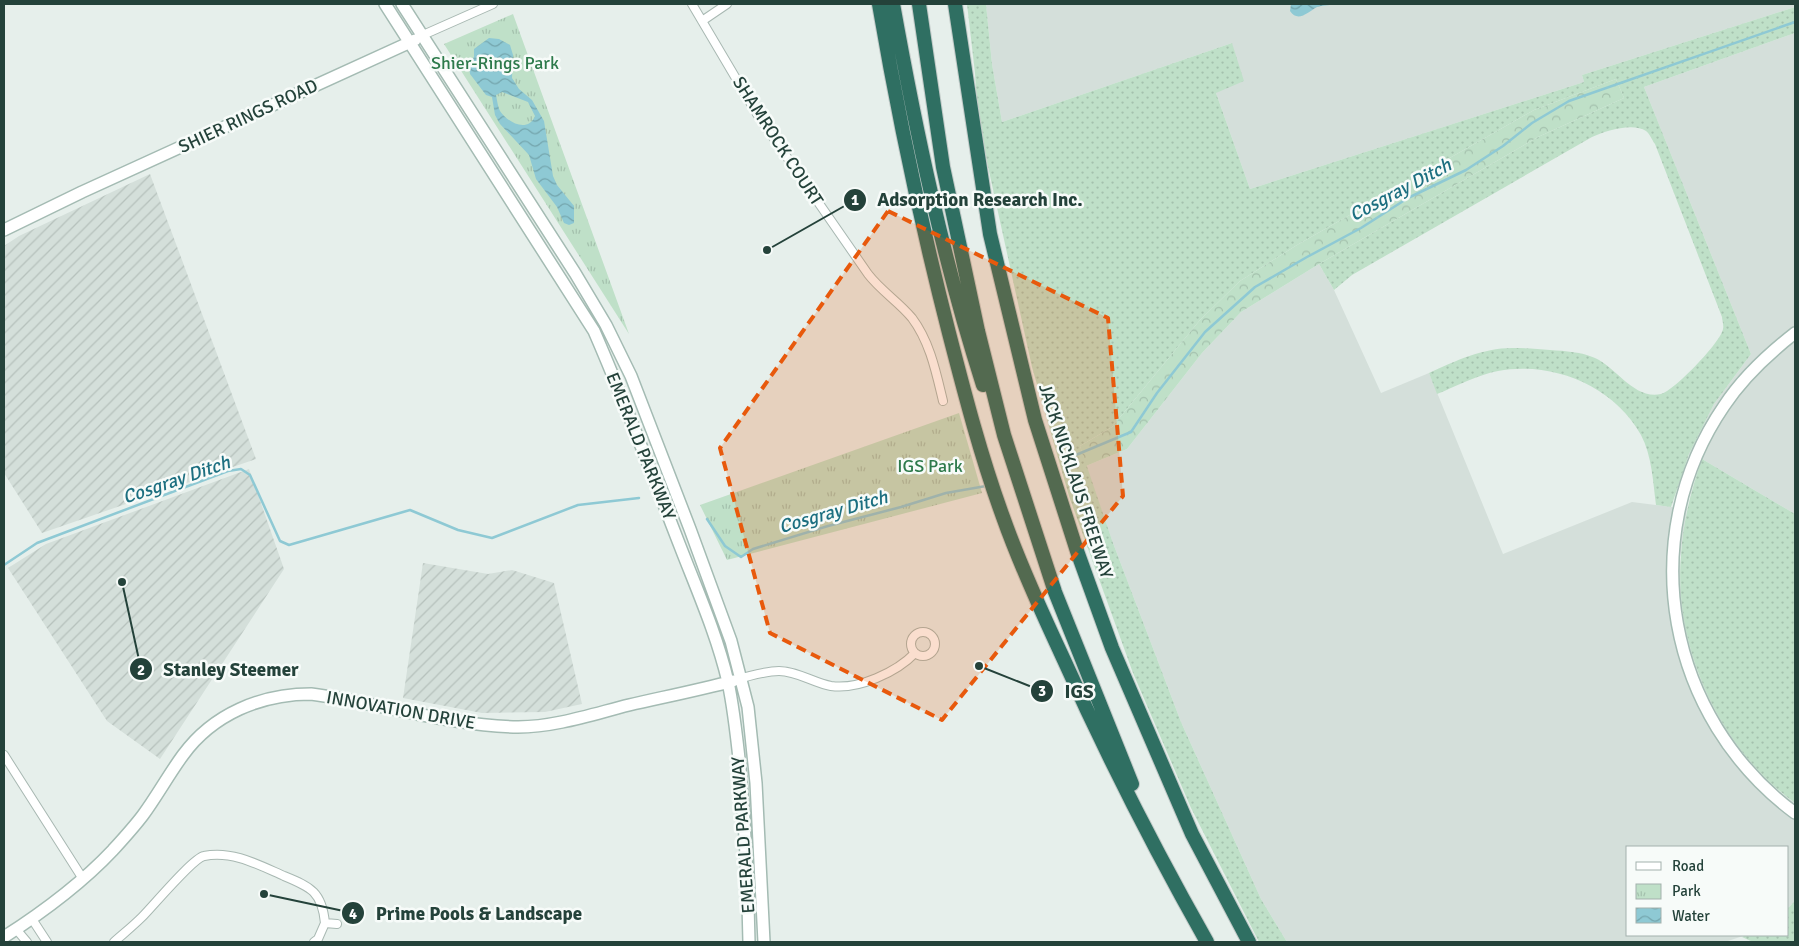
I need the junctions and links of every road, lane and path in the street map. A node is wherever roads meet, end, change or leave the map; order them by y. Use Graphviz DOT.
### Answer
graph roads {
  1 [pos="385,4"];
  2 [pos="402,4"];
  3 [pos="494,4"];
  4 [pos="692,4"];
  5 [pos="727,4"];
  6 [pos="879,4"];
  7 [pos="893,4"];
  8 [pos="919,4"];
  9 [pos="955,4"];
  10 [pos="702,21"];
  11 [pos="423,36"];
  12 [pos="409,43"];
  13 [pos="4,230"];
  14 [pos="1795,333"];
  15 [pos="943,401"];
  16 [pos="1024,498"];
  17 [pos="915,653"];
  18 [pos="741,678"];
  19 [pos="728,682"];
  20 [pos="4,756"];
  21 [pos="1795,813"];
  22 [pos="83,879"];
  23 [pos="32,919"];
  24 [pos="325,923"];
  25 [pos="338,924"];
  26 [pos="16,929"];
  27 [pos="4,937"];
  28 [pos="27,942"];
  29 [pos="48,942"];
  30 [pos="114,942"];
  31 [pos="314,942"];
  32 [pos="749,942"];
  33 [pos="764,942"];
  34 [pos="1209,942"];
  35 [pos="1249,942"];
  1 -- 12 [label="main road, EMERALD PARKWAY"];
  2 -- 11 [label="main road, EMERALD PARKWAY"];
  3 -- 11 [label="street, SHIER RINGS ROAD"];
  4 -- 10 [label="street, SHAMROCK COURT"];
  5 -- 10 [label="street"];
  6 -- 34 [label="highway"];
  7 -- 16 [label="highway"];
  8 -- 16 [label="highway"];
  9 -- 35 [label="highway, JACK NICKLAUS FREEWAY"];
  10 -- 15 [label="street, SHAMROCK COURT"];
  11 -- 12 [label="main road, SHIER RINGS ROAD"];
  11 -- 18 [label="main road, EMERALD PARKWAY"];
  12 -- 13 [label="main road, SHIER RINGS ROAD"];
  12 -- 19 [label="main road, EMERALD PARKWAY"];
  14 -- 21 [label="main road"];
  16 -- 34 [label="highway"];
  17 -- 18 [label="street"];
  18 -- 19 [label="main road, INNOVATION DRIVE"];
  18 -- 33 [label="main road, EMERALD PARKWAY"];
  19 -- 22 [label="main road, INNOVATION DRIVE"];
  19 -- 32 [label="main road, EMERALD PARKWAY"];
  20 -- 22 [label="street"];
  22 -- 23 [label="main road, INNOVATION DRIVE"];
  23 -- 26 [label="main road, INNOVATION DRIVE"];
  23 -- 29 [label="street"];
  24 -- 25 [label="street"];
  24 -- 30 [label="street"];
  24 -- 31 [label="street"];
  26 -- 27 [label="main road, INNOVATION DRIVE"];
  26 -- 28 [label="street"];
}
